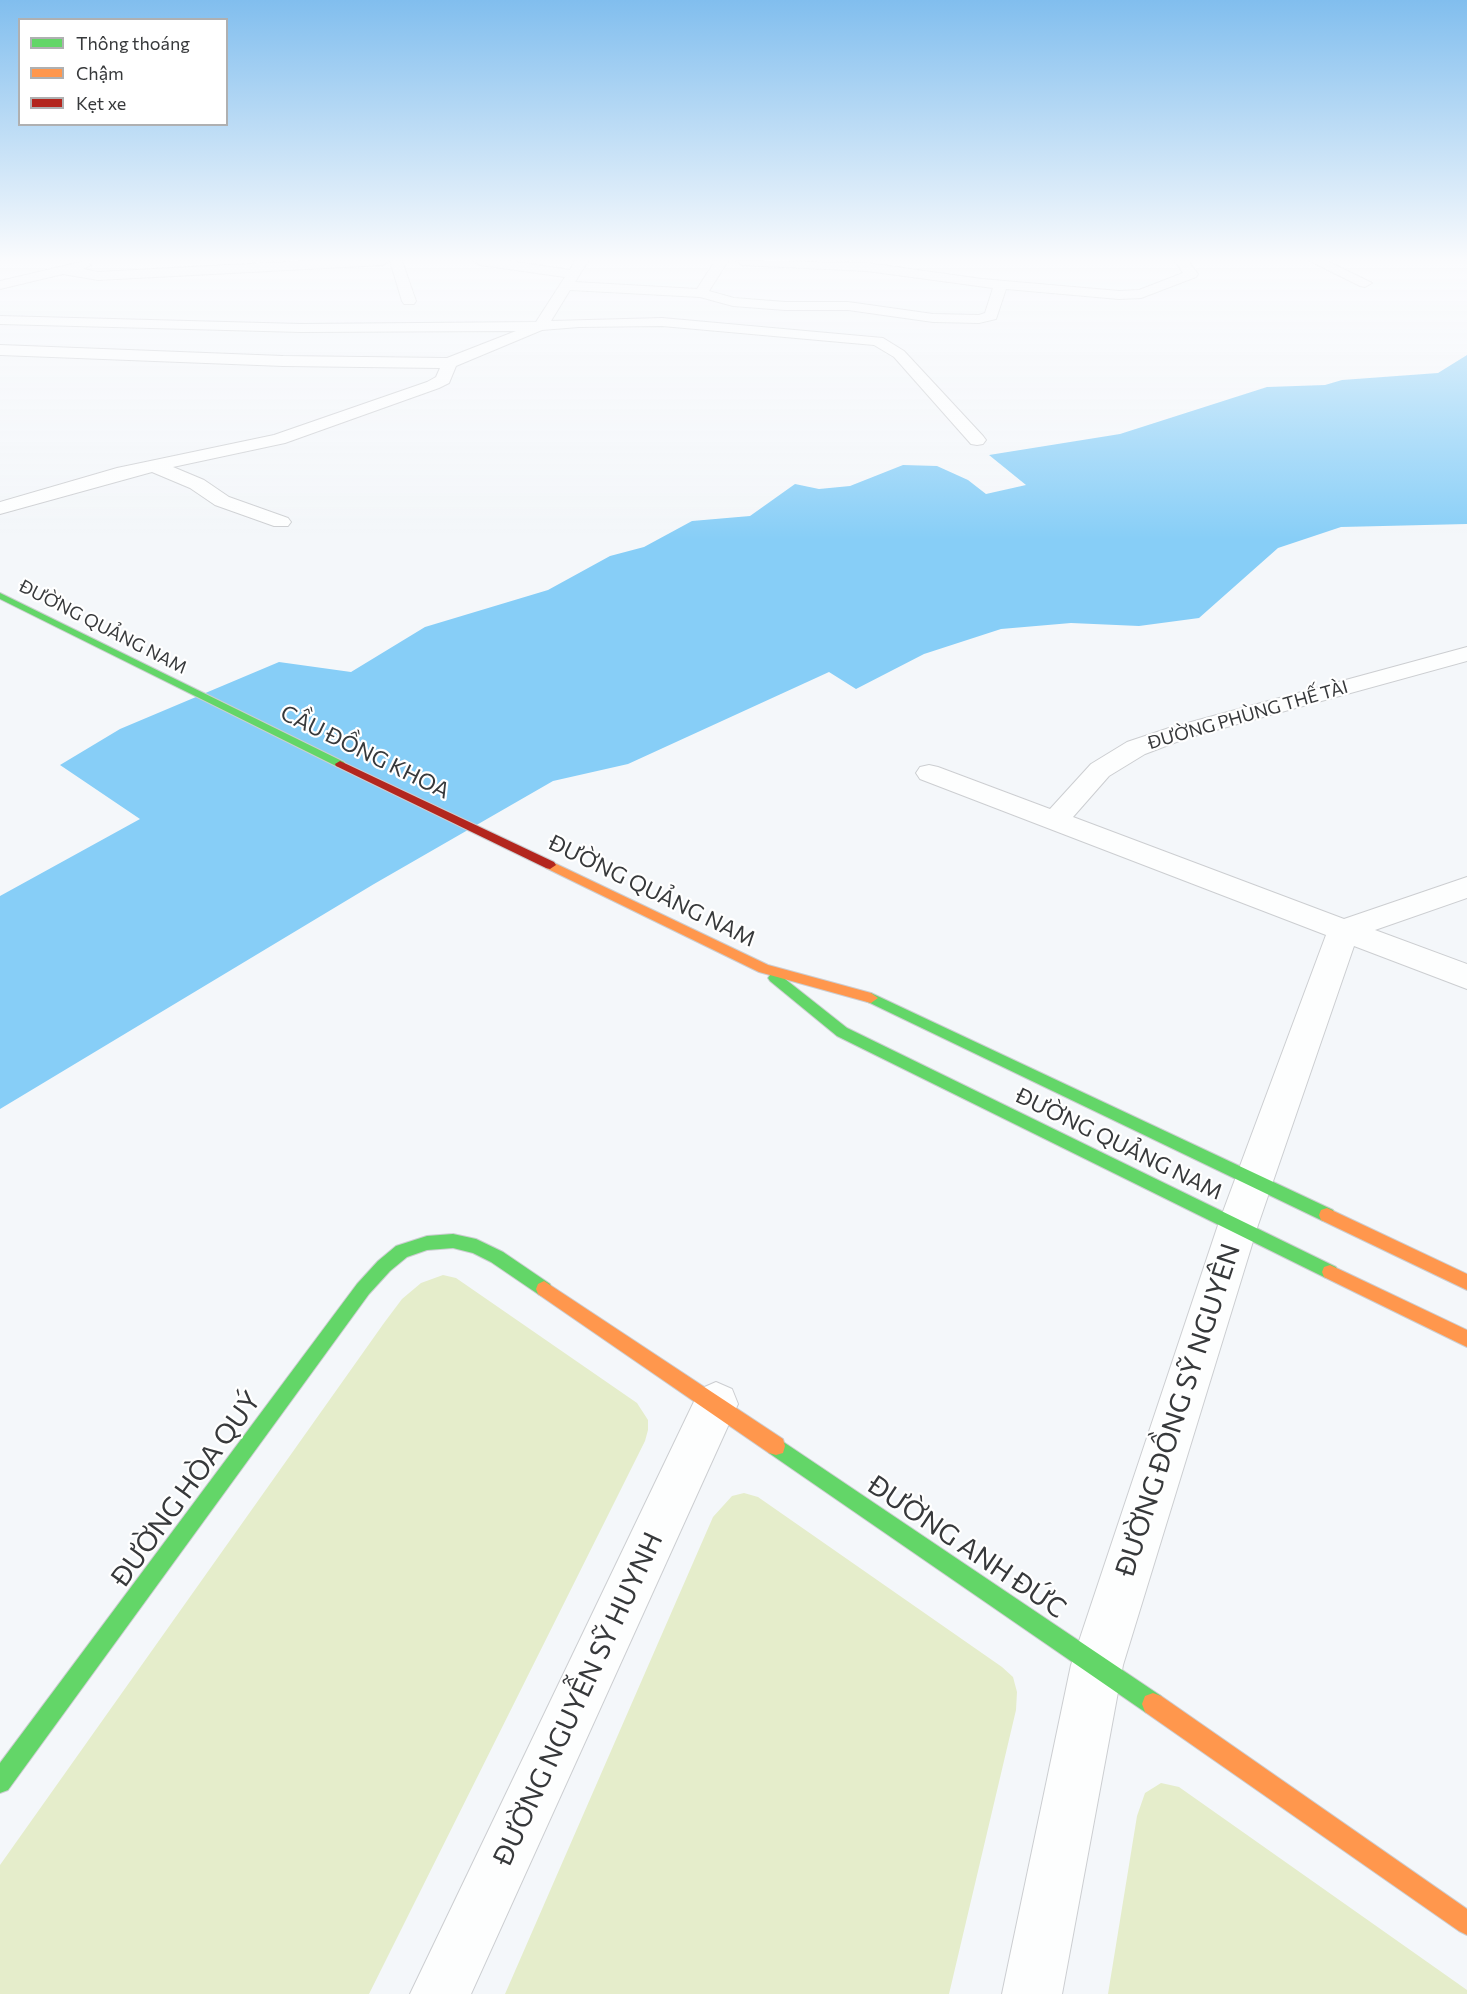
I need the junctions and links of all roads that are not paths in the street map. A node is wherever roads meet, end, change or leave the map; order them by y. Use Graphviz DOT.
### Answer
graph roads {
  1 [pos="110,354"];
  2 [pos="470,354"];
  3 [pos="899,354"];
  4 [pos="448,363"];
  5 [pos="977,440"];
  6 [pos="154,466"];
  7 [pos="0,508"];
  8 [pos="281,522"];
  9 [pos="0,596"];
  10 [pos="1467,654"];
  11 [pos="190,691"];
  12 [pos="929,773"];
  13 [pos="1054,820"];
  14 [pos="522,852"];
  15 [pos="1467,887"];
  16 [pos="1344,930"];
  17 [pos="764,969"];
  18 [pos="1467,977"];
  19 [pos="1254,1179"];
  20 [pos="1238,1225"];
  21 [pos="427,1243"];
  22 [pos="1467,1282"];
  23 [pos="1467,1339"];
  24 [pos="716,1404"];
  25 [pos="1097,1665"];
  26 [pos="0,1782"];
  27 [pos="1467,1923"];
  28 [pos="440,1994"];
  29 [pos="1032,1994"];
  1 -- 4 [label="street"];
  2 -- 4 [label="street"];
  3 -- 5 [label="street"];
  4 -- 6 [label="street"];
  6 -- 7 [label="street"];
  6 -- 8 [label="street"];
  9 -- 11 [label="main road, ĐƯỜNG QUẢNG NAM"];
  10 -- 13 [label="street, ĐƯỜNG PHÙNG THẾ TÀI"];
  11 -- 14 [label="main road, CẦU ĐỒNG KHOA"];
  12 -- 13 [label="street"];
  13 -- 16 [label="street"];
  14 -- 17 [label="main road, ĐƯỜNG QUẢNG NAM"];
  15 -- 16 [label="street"];
  16 -- 18 [label="street"];
  16 -- 19 [label="street, ĐƯỜNG ĐỒNG SỸ NGUYÊN"];
  17 -- 19 [label="main road, ĐƯỜNG QUẢNG NAM"];
  17 -- 20 [label="main road, ĐƯỜNG QUẢNG NAM"];
  19 -- 20 [label="street, ĐƯỜNG ĐỒNG SỸ NGUYÊN"];
  19 -- 22 [label="main road, ĐƯỜNG QUẢNG NAM"];
  20 -- 23 [label="main road, ĐƯỜNG QUẢNG NAM"];
  20 -- 25 [label="street, ĐƯỜNG ĐỒNG SỸ NGUYÊN"];
  21 -- 24 [label="main road, ĐƯỜNG ANH ĐỨC"];
  21 -- 26 [label="main road, ĐƯỜNG HÒA QUÝ"];
  24 -- 25 [label="main road, ĐƯỜNG ANH ĐỨC"];
  24 -- 28 [label="street, ĐƯỜNG NGUYỄN SỸ HUYNH"];
  25 -- 27 [label="main road, ĐƯỜNG ANH ĐỨC"];
  25 -- 29 [label="street, ĐƯỜNG ĐỒNG SỸ NGUYÊN"];
}
